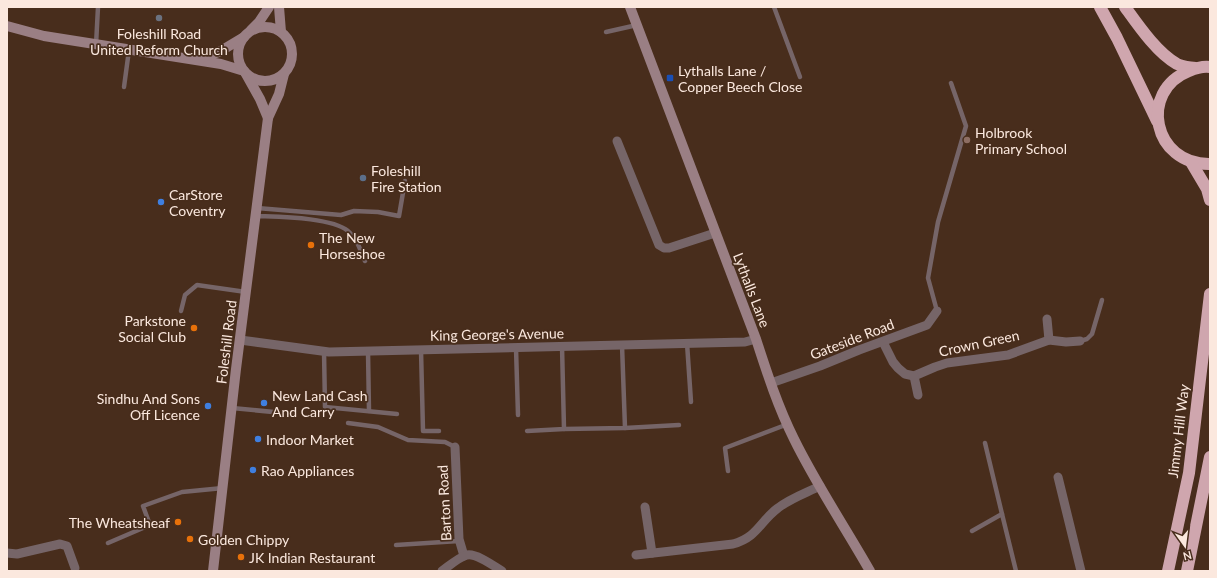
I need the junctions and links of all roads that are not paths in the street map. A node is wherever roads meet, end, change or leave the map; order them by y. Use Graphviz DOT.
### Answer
graph roads {
  1 [pos="98,7"];
  2 [pos="269,7"];
  3 [pos="279,7"];
  4 [pos="630,7"];
  5 [pos="774,7"];
  6 [pos="1100,7"];
  7 [pos="1126,7"];
  8 [pos="637,25"];
  9 [pos="7,26"];
  10 [pos="281,32"];
  11 [pos="606,32"];
  12 [pos="246,36"];
  13 [pos="96,45"];
  14 [pos="129,50"];
  15 [pos="193,60"];
  16 [pos="1205,67"];
  17 [pos="244,72"];
  18 [pos="284,74"];
  19 [pos="800,77"];
  20 [pos="951,83"];
  21 [pos="124,87"];
  22 [pos="268,118"];
  23 [pos="1158,124"];
  24 [pos="617,141"];
  25 [pos="1191,162"];
  26 [pos="1210,164"];
  27 [pos="405,181"];
  28 [pos="1210,200"];
  29 [pos="256,212"];
  30 [pos="715,233"];
  31 [pos="365,260"];
  32 [pos="246,292"];
  33 [pos="1210,294"];
  34 [pos="1102,300"];
  35 [pos="181,311"];
  36 [pos="938,311"];
  37 [pos="1048,319"];
  38 [pos="756,339"];
  39 [pos="240,340"];
  40 [pos="1050,340"];
  41 [pos="1080,341"];
  42 [pos="883,342"];
  43 [pos="688,343"];
  44 [pos="622,345"];
  45 [pos="562,346"];
  46 [pos="516,348"];
  47 [pos="421,350"];
  48 [pos="368,351"];
  49 [pos="324,352"];
  50 [pos="914,376"];
  51 [pos="771,383"];
  52 [pos="918,395"];
  53 [pos="691,402"];
  54 [pos="232,408"];
  55 [pos="369,411"];
  56 [pos="294,414"];
  57 [pos="397,414"];
  58 [pos="518,415"];
  59 [pos="348,422"];
  60 [pos="788,424"];
  61 [pos="679,425"];
  62 [pos="625,428"];
  63 [pos="564,429"];
  64 [pos="438,431"];
  65 [pos="527,431"];
  66 [pos="985,443"];
  67 [pos="455,447"];
  68 [pos="1210,457"];
  69 [pos="728,472"];
  70 [pos="1058,477"];
  71 [pos="820,486"];
  72 [pos="223,488"];
  73 [pos="645,507"];
  74 [pos="1002,514"];
  75 [pos="972,531"];
  76 [pos="459,541"];
  77 [pos="108,543"];
  78 [pos="396,544"];
  79 [pos="7,553"];
  80 [pos="652,553"];
  81 [pos="636,555"];
  82 [pos="464,556"];
  83 [pos="76,568"];
  84 [pos="213,571"];
  85 [pos="442,571"];
  86 [pos="502,571"];
  87 [pos="870,571"];
  88 [pos="1016,571"];
  89 [pos="1082,571"];
  90 [pos="1168,571"];
  91 [pos="1187,571"];
  1 -- 13 [label="lane"];
  2 -- 12 [label="main road"];
  3 -- 10 [label="main road"];
  4 -- 8 [label="main road, Lythalls Lane"];
  5 -- 19 [label="lane"];
  6 -- 23 [label="highway"];
  7 -- 16 [label="highway"];
  8 -- 11 [label="lane"];
  8 -- 30 [label="main road, Lythalls Lane"];
  9 -- 13 [label="main road"];
  10 -- 12 [label="main road"];
  10 -- 18 [label="main road"];
  12 -- 15 [label="main road"];
  12 -- 17 [label="main road"];
  13 -- 14 [label="main road"];
  14 -- 15 [label="main road"];
  14 -- 21 [label="lane"];
  15 -- 17 [label="main road"];
  16 -- 23 [label="highway"];
  17 -- 18 [label="main road"];
  17 -- 22 [label="main road, Foleshill Road"];
  18 -- 22 [label="main road, Foleshill Road"];
  20 -- 36 [label="lane"];
  22 -- 29 [label="main road, Foleshill Road"];
  23 -- 25 [label="highway"];
  24 -- 30 [label="street"];
  25 -- 26 [label="highway"];
  25 -- 28 [label="highway"];
  27 -- 29 [label="lane"];
  29 -- 31 [label="lane"];
  29 -- 32 [label="main road, Foleshill Road"];
  30 -- 38 [label="main road, Lythalls Lane"];
  32 -- 35 [label="lane"];
  32 -- 39 [label="main road, Foleshill Road"];
  33 -- 90 [label="highway, Jimmy Hill Way"];
  34 -- 41 [label="lane"];
  36 -- 42 [label="street, Gateside Road"];
  37 -- 40 [label="street"];
  38 -- 43 [label="street, King George's Avenue"];
  38 -- 51 [label="main road, Lythalls Lane"];
  39 -- 49 [label="street, King George's Avenue"];
  39 -- 54 [label="main road, Foleshill Road"];
  40 -- 41 [label="street, Crown Green"];
  40 -- 50 [label="street, Crown Green"];
  42 -- 50 [label="street"];
  42 -- 51 [label="street, Gateside Road"];
  43 -- 44 [label="street, King George's Avenue"];
  43 -- 53 [label="lane"];
  44 -- 45 [label="street, King George's Avenue"];
  44 -- 62 [label="lane"];
  45 -- 46 [label="street, King George's Avenue"];
  45 -- 63 [label="lane"];
  46 -- 47 [label="street, King George's Avenue"];
  46 -- 58 [label="lane"];
  47 -- 48 [label="street, King George's Avenue"];
  47 -- 64 [label="lane"];
  48 -- 49 [label="street, King George's Avenue"];
  48 -- 55 [label="lane"];
  49 -- 55 [label="lane"];
  50 -- 52 [label="street"];
  51 -- 60 [label="main road, Lythalls Lane"];
  54 -- 56 [label="lane"];
  54 -- 72 [label="main road, Foleshill Road"];
  55 -- 57 [label="lane"];
  59 -- 67 [label="lane"];
  60 -- 69 [label="lane"];
  60 -- 71 [label="main road, Lythalls Lane"];
  61 -- 62 [label="lane"];
  62 -- 63 [label="lane"];
  63 -- 65 [label="lane"];
  66 -- 74 [label="lane"];
  67 -- 76 [label="street, Barton Road"];
  68 -- 91 [label="highway"];
  70 -- 89 [label="street"];
  71 -- 80 [label="street"];
  71 -- 87 [label="main road, Lythalls Lane"];
  72 -- 77 [label="lane"];
  72 -- 84 [label="main road, Foleshill Road"];
  73 -- 80 [label="street"];
  74 -- 75 [label="lane"];
  74 -- 88 [label="lane"];
  76 -- 78 [label="lane"];
  76 -- 82 [label="street, Barton Road"];
  79 -- 83 [label="street"];
  80 -- 81 [label="street"];
  82 -- 85 [label="street"];
  82 -- 86 [label="street"];
}
